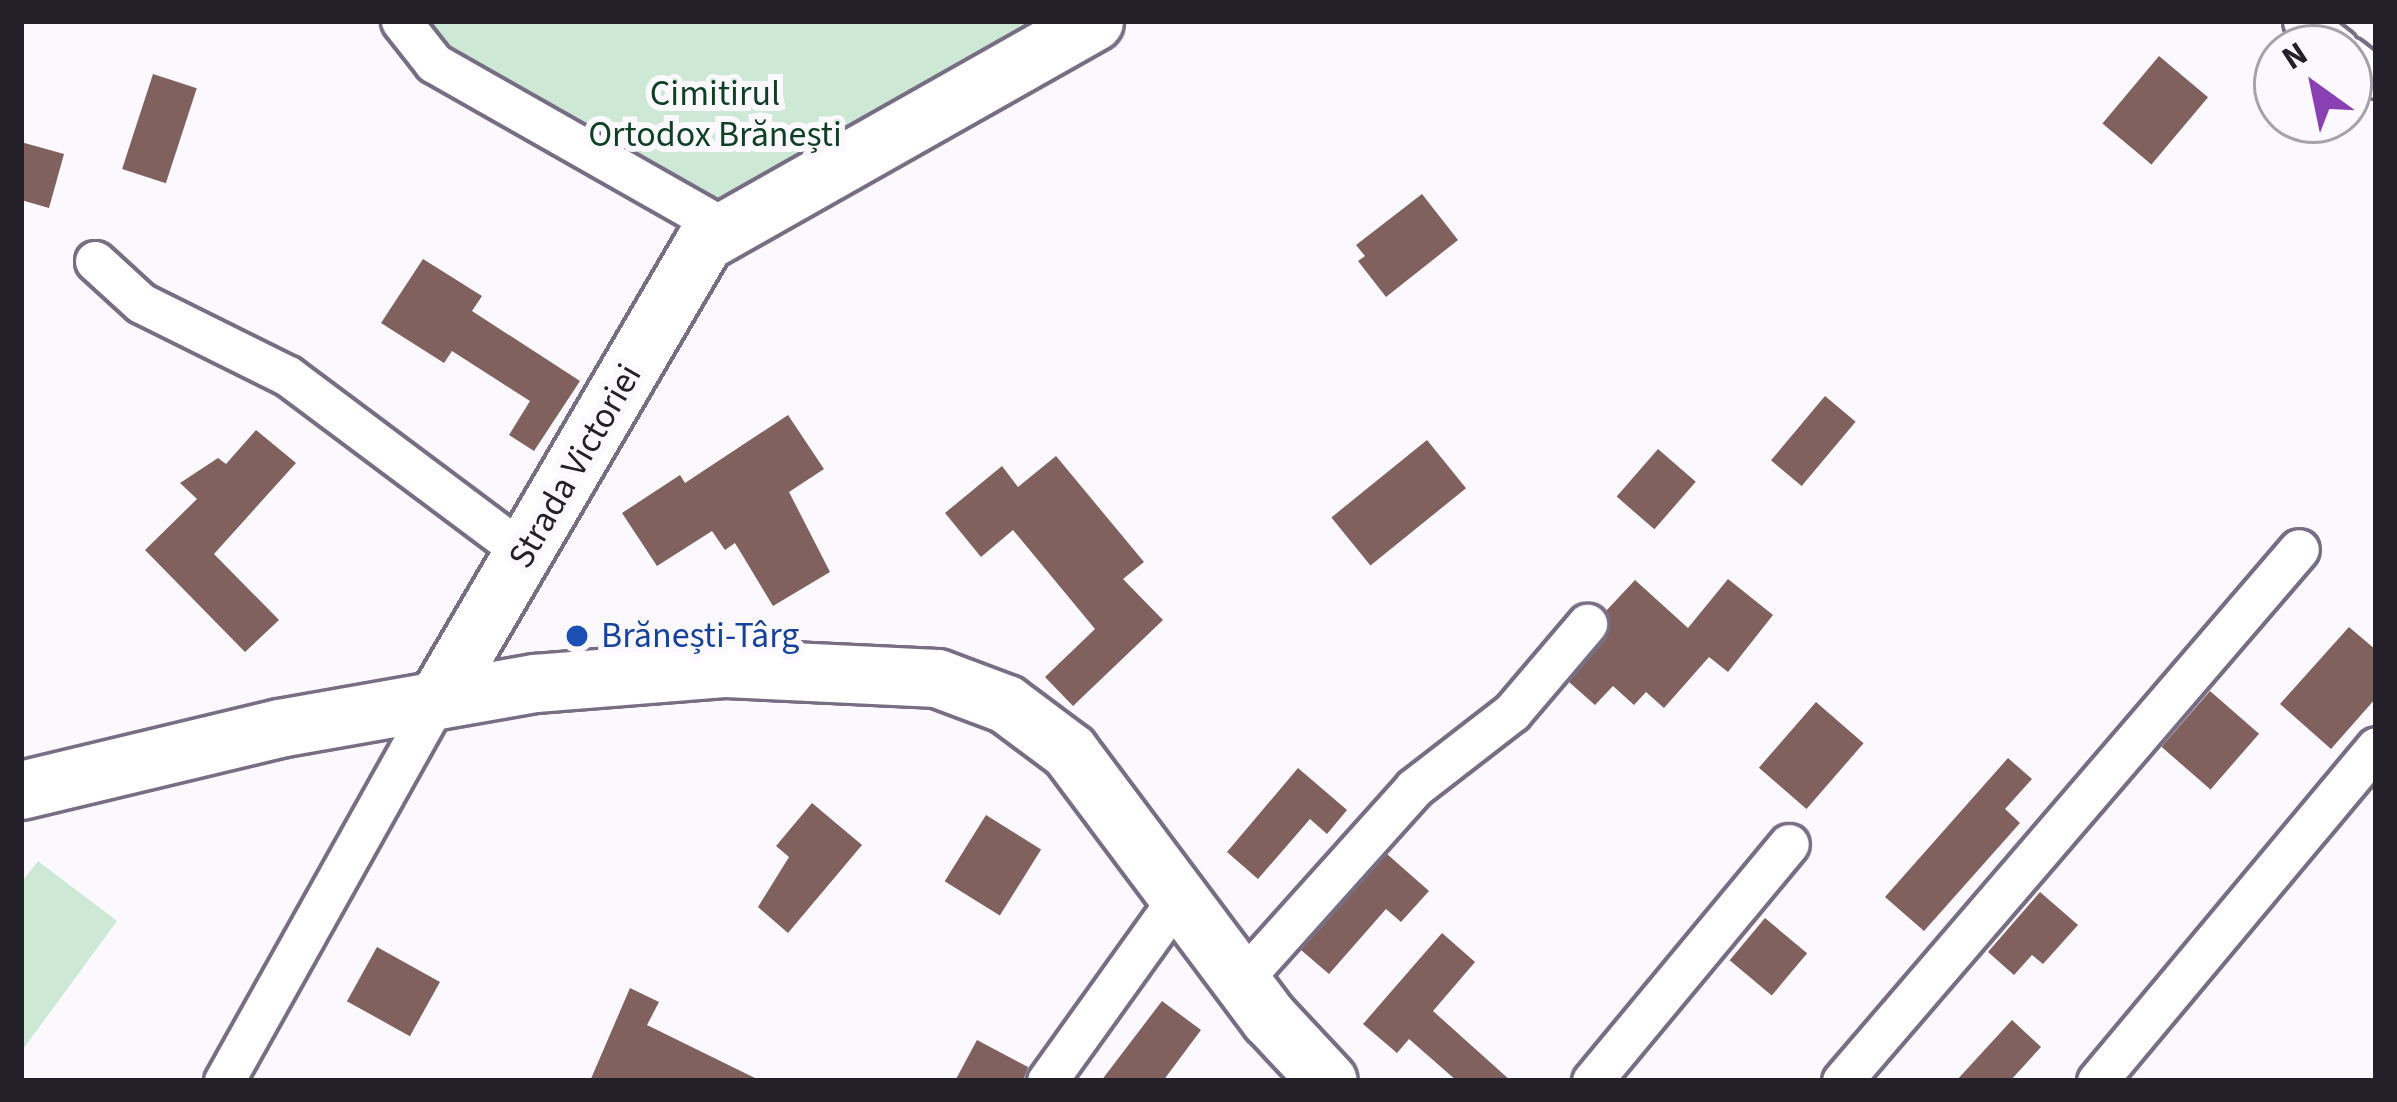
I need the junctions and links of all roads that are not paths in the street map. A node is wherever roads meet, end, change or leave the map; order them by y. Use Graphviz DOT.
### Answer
graph roads {
  1 [pos="401,21"];
  2 [pos="1094,21"];
  3 [pos="721,226"];
  4 [pos="95,261"];
  5 [pos="2299,549"];
  6 [pos="526,554"];
  7 [pos="1587,624"];
  8 [pos="438,698"];
  9 [pos="2376,747"];
  10 [pos="21,790"];
  11 [pos="1790,844"];
  12 [pos="1180,896"];
  13 [pos="1241,981"];
  14 [pos="224,1081"];
  15 [pos="1047,1081"];
  16 [pos="1328,1081"];
  17 [pos="1592,1081"];
  18 [pos="1842,1081"];
  19 [pos="2097,1081"];
  1 -- 3 [label="street"];
  2 -- 3 [label="main road, Strada Victoriei"];
  3 -- 6 [label="main road, Strada Victoriei"];
  4 -- 6 [label="street"];
  5 -- 18 [label="street"];
  6 -- 8 [label="main road, Strada Victoriei"];
  7 -- 13 [label="street"];
  8 -- 10 [label="main road"];
  8 -- 12 [label="main road"];
  8 -- 14 [label="street, Strada Victoriei"];
  9 -- 19 [label="street"];
  11 -- 17 [label="street"];
  12 -- 13 [label="main road"];
  12 -- 15 [label="street"];
  13 -- 16 [label="main road"];
}
